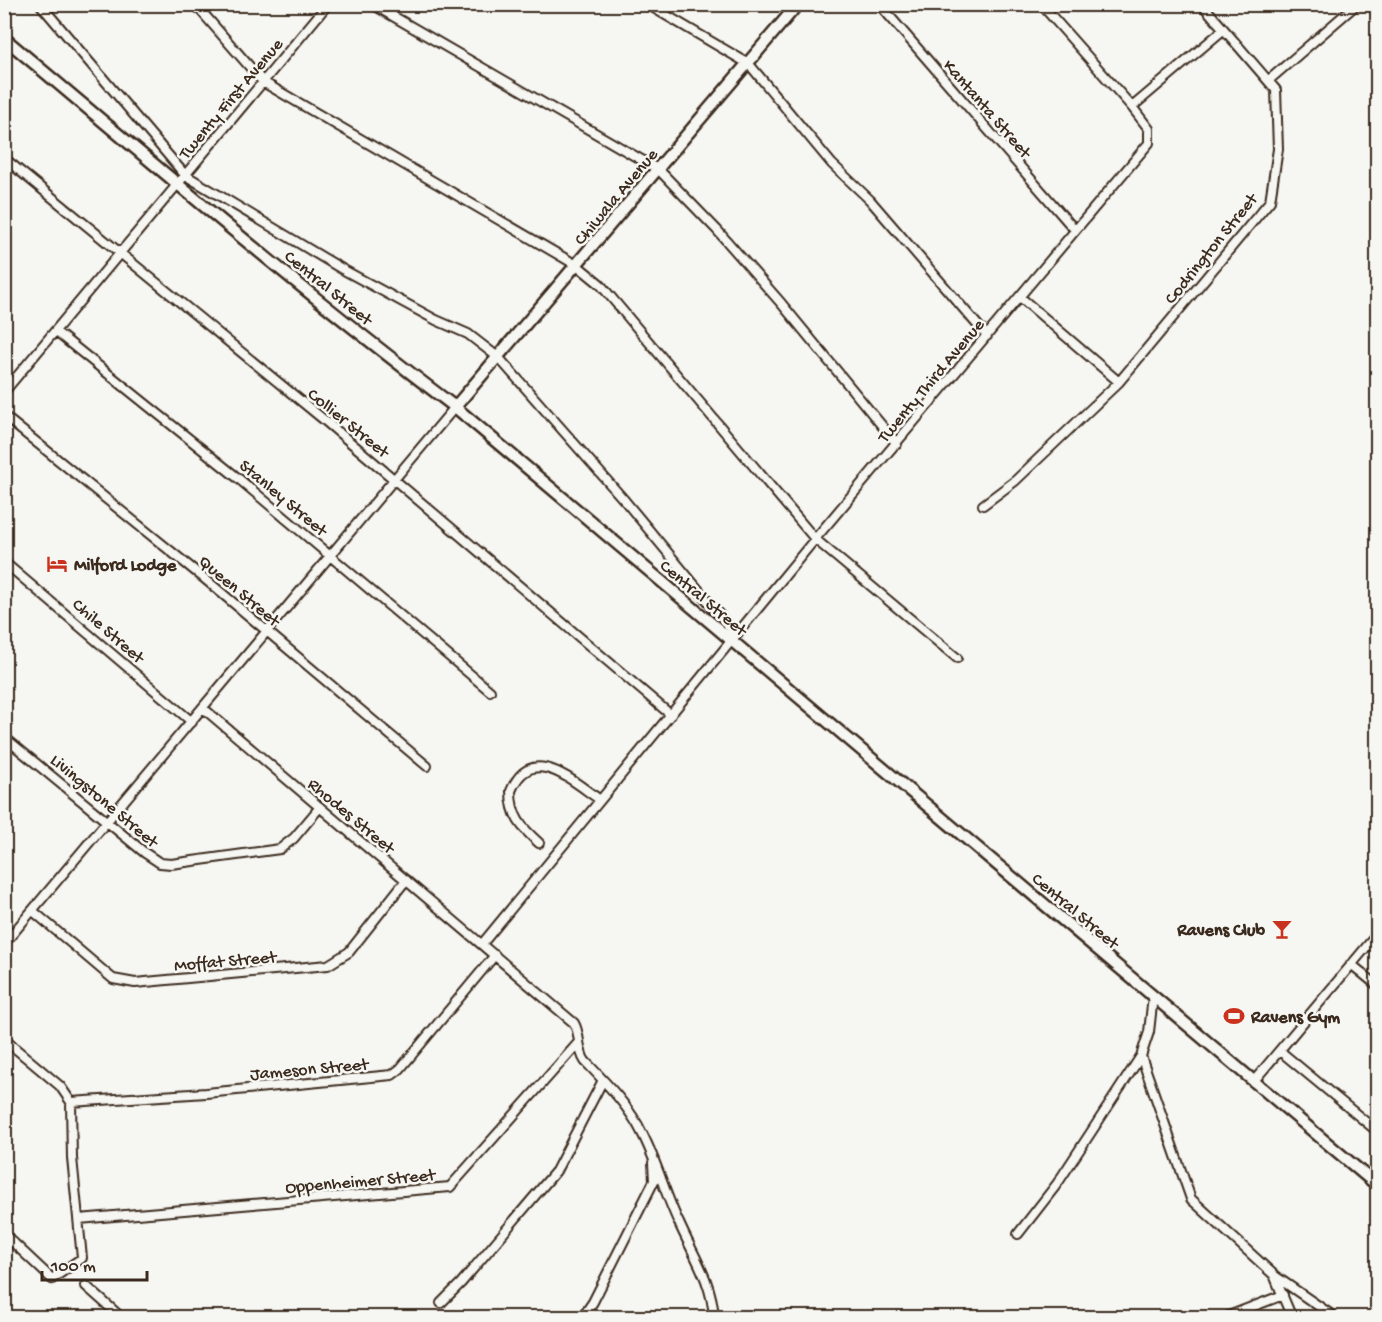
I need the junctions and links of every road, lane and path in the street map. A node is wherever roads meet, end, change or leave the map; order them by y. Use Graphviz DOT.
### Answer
graph roads {
  1 [pos="40,4"];
  2 [pos="195,4"];
  3 [pos="328,4"];
  4 [pos="372,4"];
  5 [pos="647,4"];
  6 [pos="798,4"];
  7 [pos="879,4"];
  8 [pos="1041,4"];
  9 [pos="1202,4"];
  10 [pos="1357,4"];
  11 [pos="1223,30"];
  12 [pos="4,38"];
  13 [pos="749,64"];
  14 [pos="1269,80"];
  15 [pos="263,82"];
  16 [pos="1132,107"];
  17 [pos="4,158"];
  18 [pos="659,170"];
  19 [pos="185,174"];
  20 [pos="177,184"];
  21 [pos="1075,230"];
  22 [pos="120,254"];
  23 [pos="578,266"];
  24 [pos="1020,297"];
  25 [pos="55,331"];
  26 [pos="987,336"];
  27 [pos="499,358"];
  28 [pos="1119,382"];
  29 [pos="4,393"];
  30 [pos="455,407"];
  31 [pos="4,416"];
  32 [pos="897,444"];
  33 [pos="395,479"];
  34 [pos="983,505"];
  35 [pos="815,538"];
  36 [pos="330,556"];
  37 [pos="4,562"];
  38 [pos="266,631"];
  39 [pos="734,638"];
  40 [pos="957,657"];
  41 [pos="490,691"];
  42 [pos="203,708"];
  43 [pos="671,715"];
  44 [pos="192,722"];
  45 [pos="4,737"];
  46 [pos="427,766"];
  47 [pos="599,799"];
  48 [pos="320,807"];
  49 [pos="108,821"];
  50 [pos="539,843"];
  51 [pos="406,880"];
  52 [pos="33,911"];
  53 [pos="1377,933"];
  54 [pos="4,944"];
  55 [pos="482,944"];
  56 [pos="495,955"];
  57 [pos="1351,964"];
  58 [pos="1377,986"];
  59 [pos="1153,996"];
  60 [pos="4,1038"];
  61 [pos="579,1042"];
  62 [pos="1280,1050"];
  63 [pos="1141,1056"];
  64 [pos="603,1080"];
  65 [pos="1253,1082"];
  66 [pos="71,1102"];
  67 [pos="1377,1132"];
  68 [pos="652,1156"];
  69 [pos="1377,1186"];
  70 [pos="78,1219"];
  71 [pos="1018,1234"];
  72 [pos="5,1235"];
  73 [pos="1274,1275"];
  74 [pos="86,1286"];
  75 [pos="1283,1295"];
  76 [pos="441,1303"];
  77 [pos="122,1317"];
  78 [pos="582,1317"];
  79 [pos="714,1317"];
  80 [pos="1223,1317"];
  81 [pos="1292,1317"];
  82 [pos="1336,1317"];
  1 -- 19 [label="street"];
  2 -- 15 [label="street"];
  3 -- 15 [label="street, Twenty First Avenue"];
  4 -- 18 [label="street"];
  5 -- 13 [label="street"];
  6 -- 13 [label="street, Chiwala Avenue"];
  7 -- 21 [label="street, Kantanta Street"];
  8 -- 16 [label="street"];
  9 -- 11 [label="street"];
  10 -- 14 [label="street"];
  11 -- 14 [label="street"];
  11 -- 16 [label="street"];
  12 -- 20 [label="street, Central Street"];
  13 -- 18 [label="street, Chiwala Avenue"];
  13 -- 26 [label="street"];
  14 -- 28 [label="street, Codrington Street"];
  15 -- 19 [label="street, Twenty First Avenue"];
  15 -- 23 [label="street"];
  16 -- 21 [label="street, Twenty Third Avenue"];
  17 -- 22 [label="street, Collier Street"];
  18 -- 23 [label="street, Chiwala Avenue"];
  18 -- 32 [label="street"];
  19 -- 20 [label="street, Twenty First Avenue"];
  19 -- 27 [label="street"];
  20 -- 22 [label="street, Twenty First Avenue"];
  20 -- 30 [label="street, Central Street"];
  21 -- 24 [label="street, Twenty Third Avenue"];
  22 -- 25 [label="street, Twenty First Avenue"];
  22 -- 33 [label="street, Collier Street"];
  23 -- 27 [label="street, Chiwala Avenue"];
  23 -- 35 [label="street"];
  24 -- 26 [label="street, Twenty Third Avenue"];
  24 -- 28 [label="street"];
  25 -- 29 [label="street, Twenty First Avenue"];
  25 -- 36 [label="street, Stanley Street"];
  26 -- 32 [label="street, Twenty Third Avenue"];
  27 -- 30 [label="street, Chiwala Avenue"];
  27 -- 39 [label="street"];
  28 -- 34 [label="street, Codrington Street"];
  30 -- 33 [label="street"];
  30 -- 39 [label="street, Central Street"];
  31 -- 38 [label="street, Queen Street"];
  32 -- 35 [label="street, Twenty Third Avenue"];
  33 -- 36 [label="street"];
  33 -- 43 [label="street, Collier Street"];
  35 -- 39 [label="street, Twenty Third Avenue"];
  35 -- 40 [label="street"];
  36 -- 38 [label="street"];
  36 -- 41 [label="street, Stanley Street"];
  37 -- 44 [label="street, Chile Street"];
  38 -- 42 [label="street"];
  38 -- 46 [label="street, Queen Street"];
  39 -- 43 [label="street, Twenty Third Avenue"];
  39 -- 59 [label="street, Central Street"];
  42 -- 44 [label="street"];
  42 -- 48 [label="street, Rhodes Street"];
  43 -- 47 [label="street, Twenty Third Avenue"];
  44 -- 49 [label="street"];
  45 -- 49 [label="street, Livingstone Street"];
  47 -- 50 [label="street"];
  47 -- 55 [label="street, Twenty Third Avenue"];
  48 -- 49 [label="street, Livingstone Street"];
  48 -- 51 [label="street, Rhodes Street"];
  49 -- 52 [label="street"];
  51 -- 52 [label="street, Moffat Street"];
  51 -- 55 [label="street, Rhodes Street"];
  52 -- 54 [label="street"];
  53 -- 57 [label="street"];
  55 -- 56 [label="street, Rhodes Street"];
  56 -- 61 [label="street, Rhodes Street"];
  56 -- 66 [label="street, Jameson Street"];
  57 -- 58 [label="street"];
  57 -- 62 [label="street"];
  59 -- 63 [label="street"];
  59 -- 65 [label="street, Central Street"];
  60 -- 66 [label="street"];
  61 -- 64 [label="street, Rhodes Street"];
  61 -- 70 [label="street, Oppenheimer Street"];
  62 -- 65 [label="street"];
  62 -- 67 [label="street"];
  63 -- 71 [label="street"];
  63 -- 73 [label="street"];
  64 -- 68 [label="street, Rhodes Street"];
  64 -- 76 [label="street"];
  65 -- 69 [label="street, Central Street"];
  66 -- 70 [label="street"];
  68 -- 78 [label="street"];
  68 -- 79 [label="street, Rhodes Street"];
  70 -- 72 [label="street"];
  73 -- 75 [label="street"];
  73 -- 82 [label="street"];
  74 -- 77 [label="street"];
  75 -- 80 [label="street"];
  75 -- 81 [label="street"];
}
